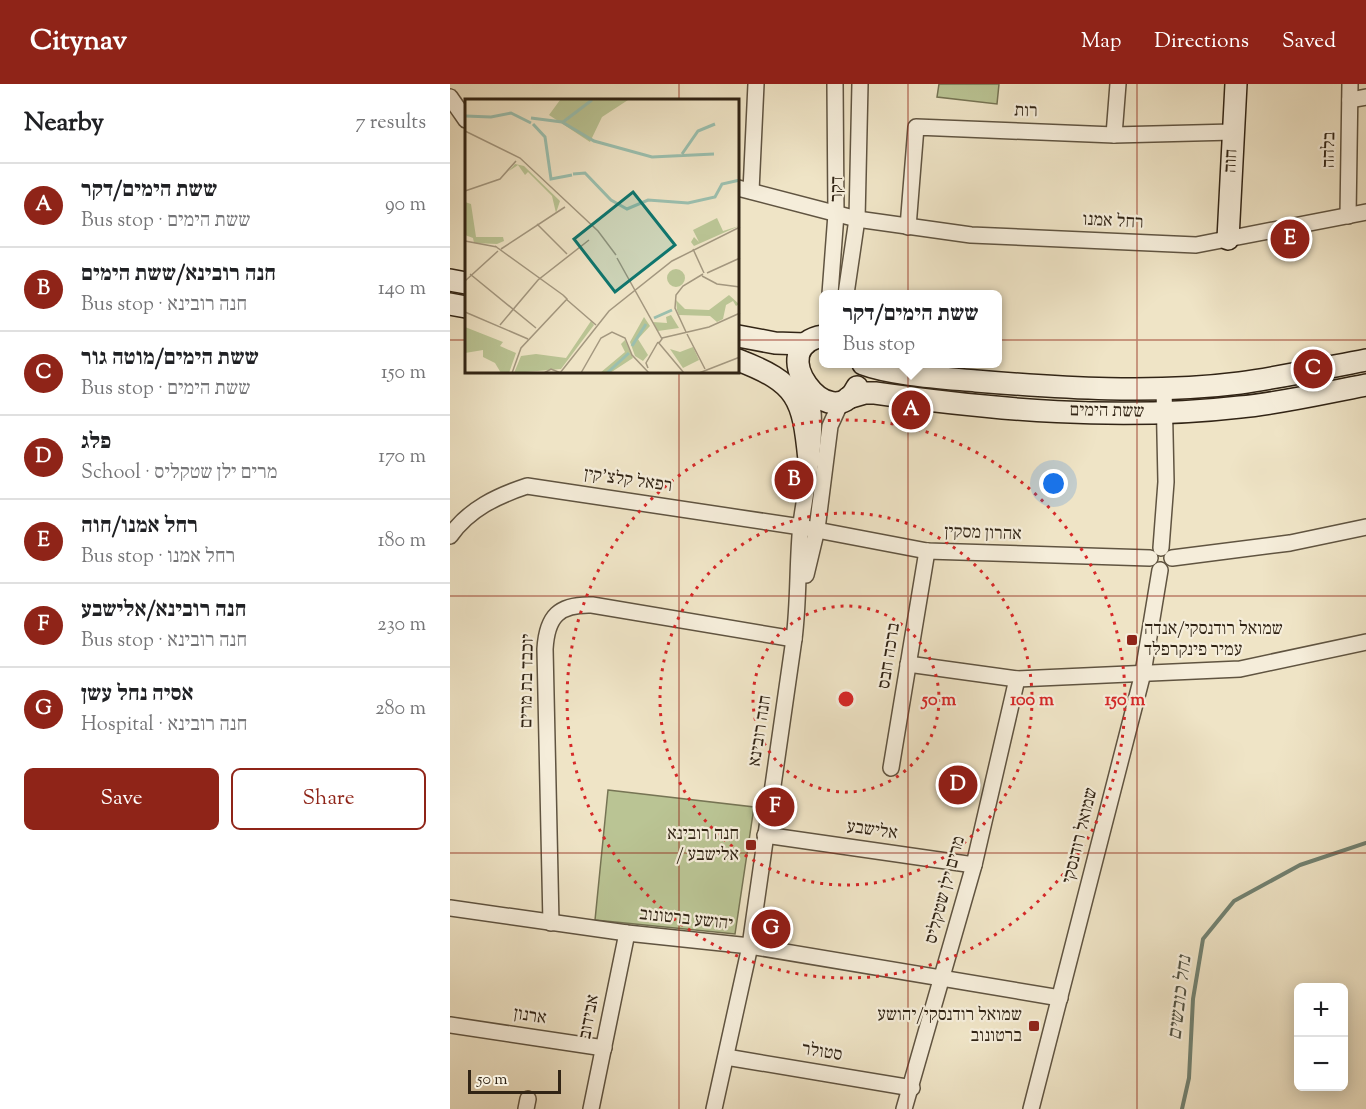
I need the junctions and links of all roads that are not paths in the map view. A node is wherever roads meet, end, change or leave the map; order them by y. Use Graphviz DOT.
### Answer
graph roads {
  1 [pos="756,84"];
  2 [pos="835,84"];
  3 [pos="860,84"];
  4 [pos="1118,84"];
  5 [pos="1236,84"];
  6 [pos="1350,84"];
  7 [pos="450,97"];
  8 [pos="1366,97"];
  9 [pos="1350,100"];
  10 [pos="465,119"];
  11 [pos="1233,132"];
  12 [pos="1114,135"];
  13 [pos="745,189"];
  14 [pos="1366,212"];
  15 [pos="836,214"];
  16 [pos="1348,216"];
  17 [pos="856,219"];
  18 [pos="908,227"];
  19 [pos="1228,238"];
  20 [pos="450,280"];
  21 [pos="465,283"];
  22 [pos="830,290"];
  23 [pos="847,290"];
  24 [pos="450,304"];
  25 [pos="465,307"];
  26 [pos="740,336"];
  27 [pos="818,337"];
  28 [pos="740,360"];
  29 [pos="1366,360"];
  30 [pos="740,361"];
  31 [pos="858,368"];
  32 [pos="899,368"];
  33 [pos="805,383"];
  34 [pos="1366,385"];
  35 [pos="1164,388"];
  36 [pos="844,400"];
  37 [pos="1165,413"];
  38 [pos="809,460"];
  39 [pos="801,527"];
  40 [pos="1366,527"];
  41 [pos="817,530"];
  42 [pos="450,536"];
  43 [pos="927,552"];
  44 [pos="1161,559"];
  45 [pos="798,607"];
  46 [pos="794,639"];
  47 [pos="1366,642"];
  48 [pos="908,664"];
  49 [pos="1143,673"];
  50 [pos="1017,679"];
  51 [pos="891,768"];
  52 [pos="765,835"];
  53 [pos="974,865"];
  54 [pos="450,908"];
  55 [pos="551,923"];
  56 [pos="627,933"];
  57 [pos="750,946"];
  58 [pos="943,979"];
  59 [pos="1060,998"];
  60 [pos="450,1025"];
  61 [pos="603,1048"];
  62 [pos="726,1057"];
  63 [pos="912,1088"];
  64 [pos="591,1109"];
  65 [pos="714,1109"];
  66 [pos="904,1109"];
  67 [pos="1031,1109"];
  1 -- 13 [label="street"];
  2 -- 15 [label="street, דקר"];
  3 -- 17 [label="street, דקר"];
  4 -- 12 [label="street"];
  5 -- 11 [label="main road, חוה"];
  6 -- 9 [label="street, בלהה"];
  7 -- 10 [label="street"];
  8 -- 9 [label="street"];
  9 -- 16 [label="street, בלהה"];
  11 -- 12 [label="street, רות"];
  11 -- 19 [label="main road, חוה"];
  12 -- 18 [label="street, רות"];
  13 -- 15 [label="street, רחל אמנו"];
  14 -- 16 [label="street, רחל אמנו"];
  15 -- 17 [label="street, רחל אמנו"];
  15 -- 22 [label="street, דקר"];
  16 -- 19 [label="street, רחל אמנו"];
  17 -- 18 [label="street, רחל אמנו"];
  17 -- 23 [label="street, דקר"];
  18 -- 19 [label="street, רחל אמנו"];
  20 -- 21 [label="main road"];
  24 -- 25 [label="main road"];
  26 -- 27 [label="main road"];
  27 -- 33 [label="main road"];
  28 -- 33 [label="main road"];
  29 -- 35 [label="main road, ששת הימים"];
  30 -- 38 [label="main road"];
  31 -- 36 [label="main road"];
  32 -- 35 [label="main road, ששת הימים"];
  33 -- 36 [label="main road"];
  33 -- 38 [label="street, חנה רובינא"];
  34 -- 37 [label="main road, ששת הימים"];
  35 -- 37 [label="street, שמואל רודנסקי"];
  36 -- 37 [label="main road, ששת הימים"];
  36 -- 41 [label="street, חנה רובינא"];
  37 -- 44 [label="street, שמואל רודנסקי"];
  38 -- 39 [label="street, חנה רובינא"];
  39 -- 41 [label="street, רפאל קלצ'קין"];
  39 -- 42 [label="street, רפאל קלצ'קין"];
  39 -- 45 [label="street, חנה רובינא"];
  40 -- 44 [label="street, אהרון מסקין"];
  41 -- 43 [label="street, אהרון מסקין"];
  41 -- 45 [label="street, חנה רובינא"];
  43 -- 44 [label="street, אהרון מסקין"];
  43 -- 48 [label="street, ברכה חבס"];
  44 -- 49 [label="street, שמואל רודנסקי"];
  45 -- 46 [label="street, חנה רובינא"];
  46 -- 52 [label="street, חנה רובינא"];
  46 -- 55 [label="street, יוכבד בת מרים"];
  47 -- 49 [label="street"];
  48 -- 50 [label="street"];
  48 -- 51 [label="street, ברכה חבס"];
  49 -- 50 [label="street"];
  49 -- 59 [label="street, שמואל רודנסקי"];
  50 -- 53 [label="street, מרים ילן שטקליס"];
  52 -- 53 [label="street, אלישבע"];
  52 -- 57 [label="street, חנה רובינא"];
  53 -- 58 [label="street, מרים ילן שטקליס"];
  54 -- 55 [label="street, יהושע ברטונוב"];
  55 -- 56 [label="street, יהושע ברטונוב"];
  56 -- 57 [label="street, יהושע ברטונוב"];
  56 -- 61 [label="street, אבידוב"];
  57 -- 58 [label="street, יהושע ברטונוב"];
  57 -- 62 [label="street, חנה רובינא"];
  58 -- 59 [label="street, יהושע ברטונוב"];
  58 -- 63 [label="street, מרים ילן שטקליס"];
  59 -- 67 [label="street, שמואל רודנסקי"];
  60 -- 61 [label="street, ארנון"];
  61 -- 64 [label="street, אבידוב"];
  62 -- 63 [label="street, סטולר"];
  62 -- 65 [label="street, חנה רובינא"];
  63 -- 66 [label="street, מרים ילן שטקליס"];
}
